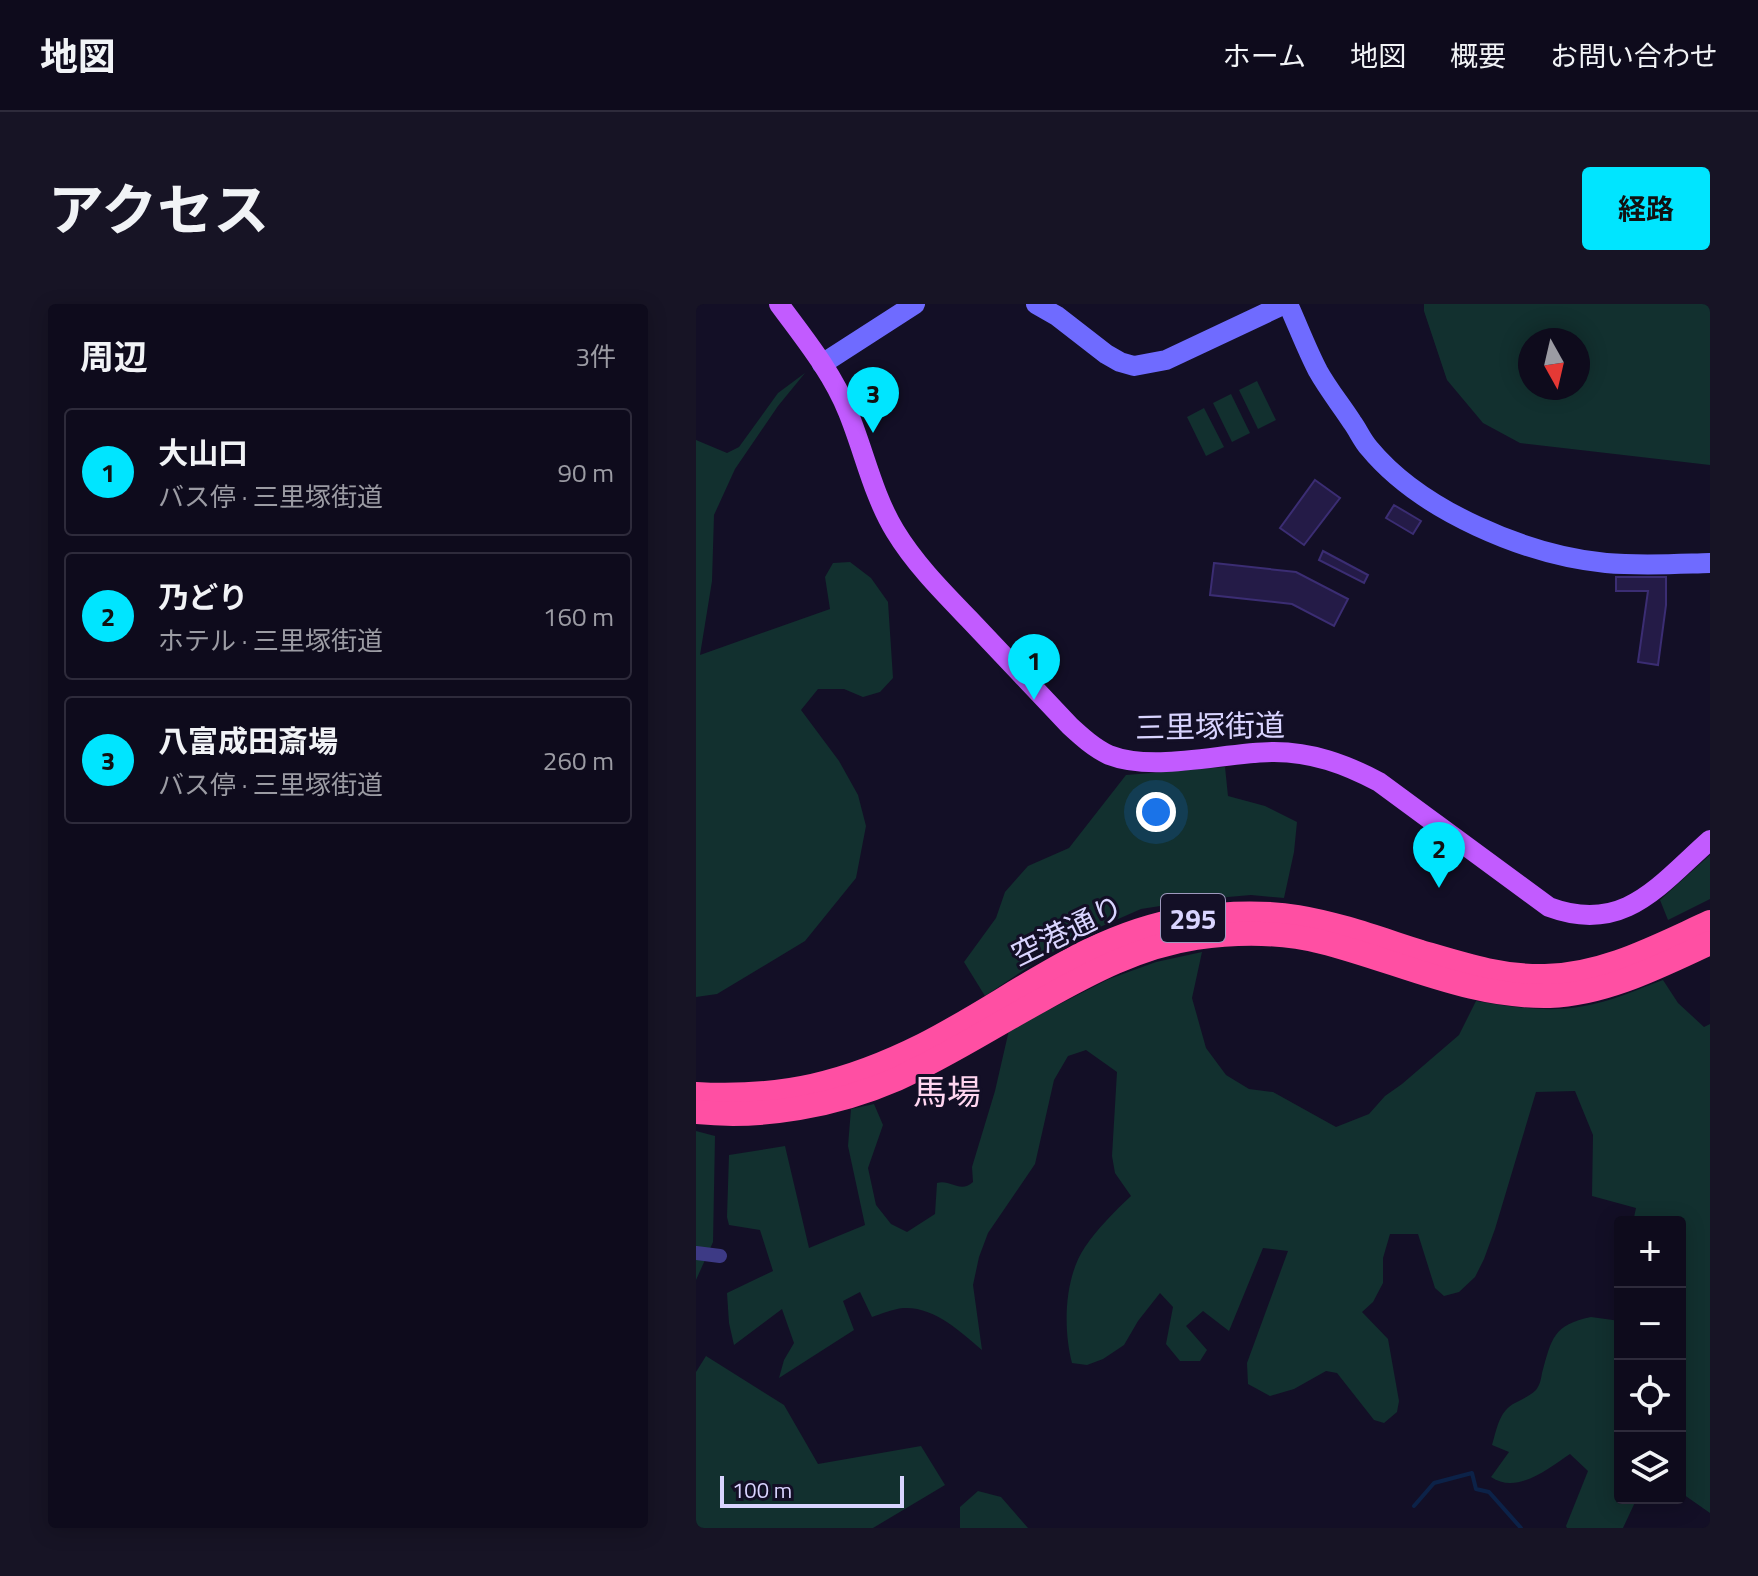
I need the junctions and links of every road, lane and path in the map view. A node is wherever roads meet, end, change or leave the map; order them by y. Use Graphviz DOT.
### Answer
graph roads {
  1 [pos="779,304"];
  2 [pos="915,304"];
  3 [pos="1036,304"];
  4 [pos="1286,304"];
  5 [pos="822,364"];
  6 [pos="1710,563"];
  7 [pos="1710,840"];
  8 [pos="1710,922"];
  9 [pos="1710,943"];
  10 [pos="696,1094"];
  11 [pos="696,1112"];
  12 [pos="696,1253"];
  13 [pos="720,1256"];
  1 -- 5 [label="main road, 三里塚街道"];
  2 -- 5 [label="street"];
  3 -- 4 [label="street"];
  4 -- 6 [label="street"];
  5 -- 7 [label="main road, 三里塚街道"];
  8 -- 10 [label="highway, 空港通り / 295"];
  9 -- 11 [label="highway, 空港通り / 295"];
  12 -- 13 [label="street"];
}
